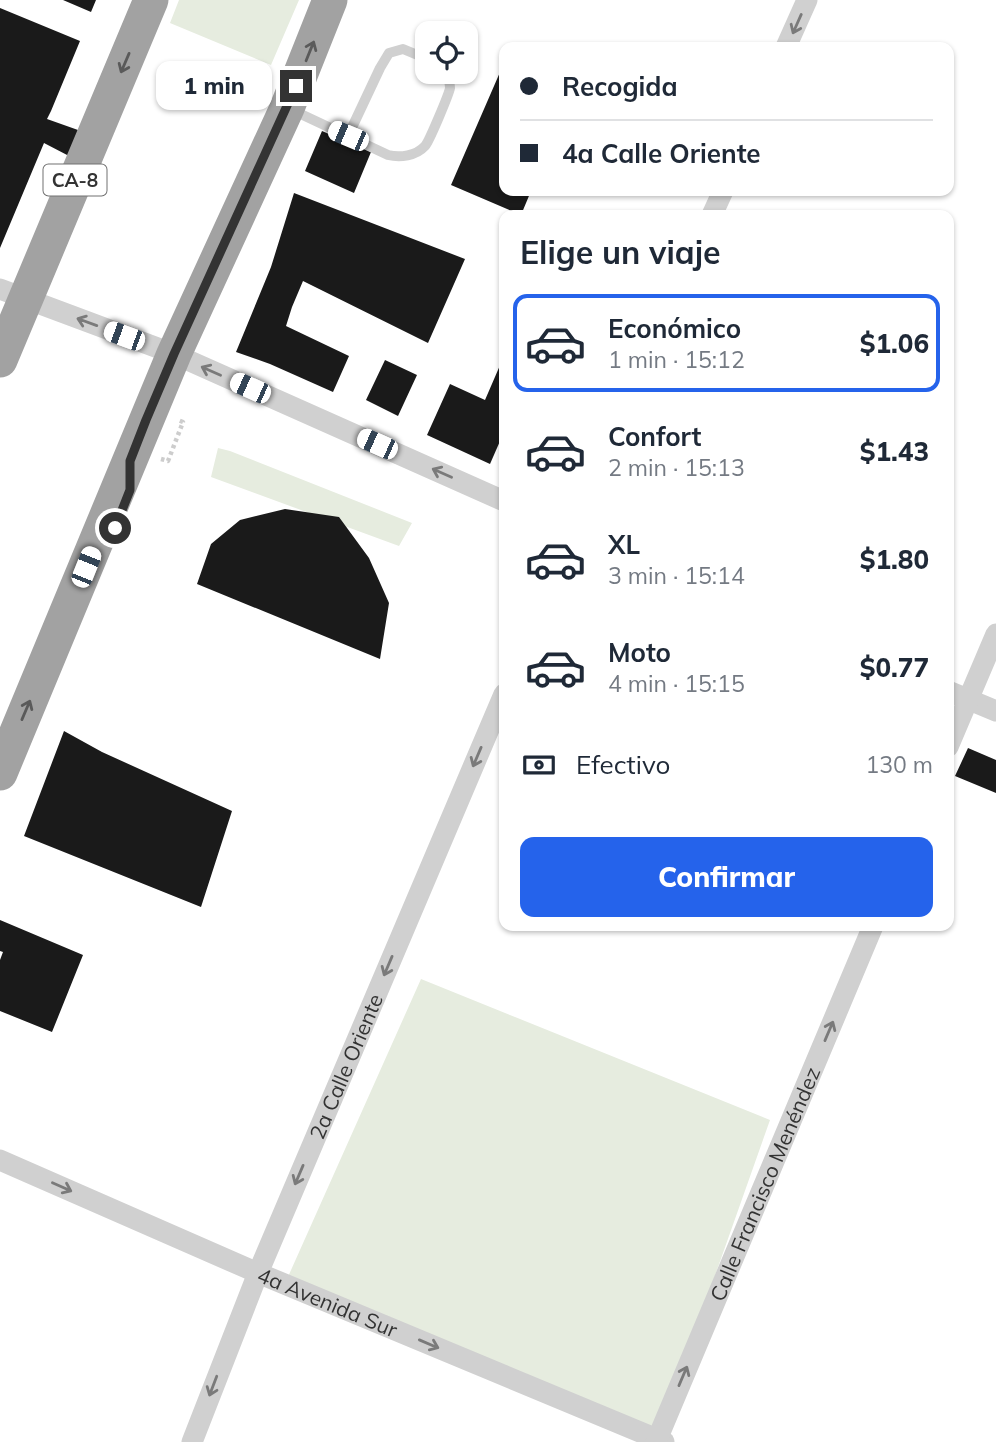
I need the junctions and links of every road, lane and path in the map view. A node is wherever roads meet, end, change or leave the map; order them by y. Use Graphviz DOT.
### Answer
graph roads {
  1 [pos="151,0"];
  2 [pos="330,0"];
  3 [pos="807,0"];
  4 [pos="788,42"];
  5 [pos="415,54"];
  6 [pos="449,84"];
  7 [pos="287,108"];
  8 [pos="348,136"];
  9 [pos="13,294"];
  10 [pos="174,354"];
  11 [pos="0,360"];
  12 [pos="183,422"];
  13 [pos="168,461"];
  14 [pos="499,498"];
  15 [pos="996,634"];
  16 [pos="954,694"];
  17 [pos="968,700"];
  18 [pos="499,706"];
  19 [pos="996,711"];
  20 [pos="954,733"];
  21 [pos="0,773"];
  22 [pos="871,931"];
  23 [pos="0,1160"];
  24 [pos="258,1273"];
  25 [pos="659,1441"];
  26 [pos="192,1442"];
  1 -- 9 [label="highway, CA-8, one-way"];
  7 -- 2 [label="highway, one-way"];
  3 -- 4 [label="street, one-way"];
  5 -- 8 [label="lane"];
  6 -- 8 [label="lane"];
  7 -- 8 [label="lane"];
  7 -- 10 [label="highway"];
  10 -- 9 [label="street, one-way"];
  9 -- 11 [label="highway, CA-8"];
  14 -- 10 [label="street, one-way"];
  21 -- 10 [label="highway, one-way"];
  12 -- 13 [label="path"];
  15 -- 17 [label="street"];
  16 -- 17 [label="street"];
  17 -- 19 [label="street"];
  17 -- 20 [label="street"];
  18 -- 24 [label="street, 2a Calle Oriente, one-way"];
  25 -- 22 [label="street, Calle Francisco Menéndez, one-way"];
  23 -- 24 [label="street, 4a Avenida Sur, one-way"];
  24 -- 25 [label="street, 4a Avenida Sur, one-way"];
  24 -- 26 [label="street, 2a Calle Oriente, one-way"];
}
